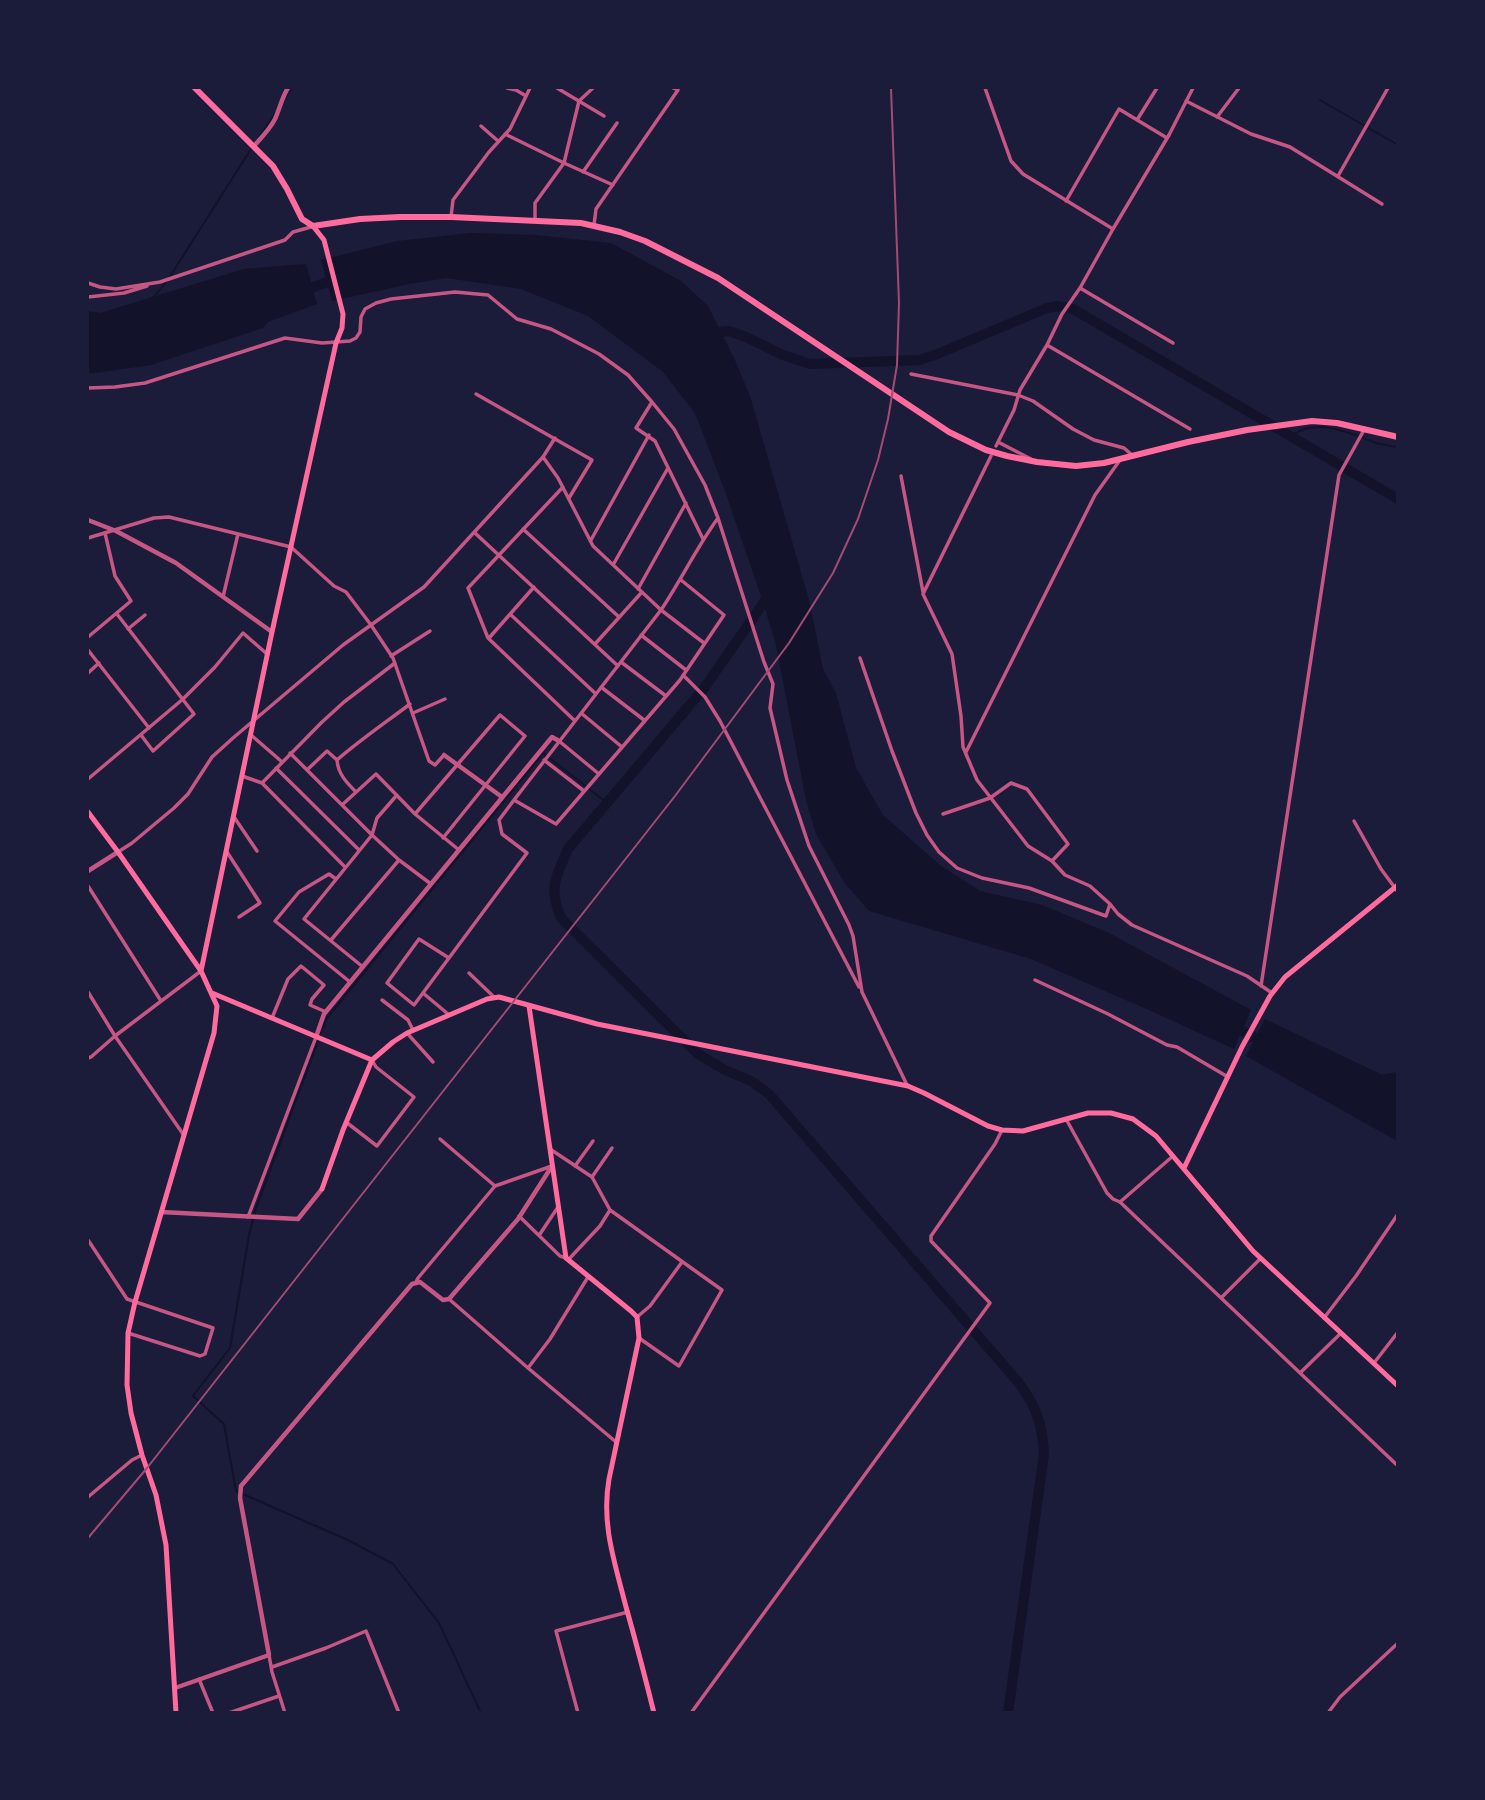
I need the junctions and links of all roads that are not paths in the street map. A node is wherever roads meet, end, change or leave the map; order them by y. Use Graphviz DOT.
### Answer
graph roads {
  1 [pos="195,88"];
  2 [pos="289,88"];
  3 [pos="507,88"];
  4 [pos="530,88"];
  5 [pos="557,88"];
  6 [pos="593,88"];
  7 [pos="673,88"];
  8 [pos="985,88"];
  9 [pos="1157,88"];
  10 [pos="1192,88"];
  11 [pos="1239,88"];
  12 [pos="1388,88"];
  13 [pos="526,96"];
  14 [pos="579,101"];
  15 [pos="1186,101"];
  16 [pos="604,117"];
  17 [pos="1217,117"];
  18 [pos="1137,120"];
  19 [pos="617,123"];
  20 [pos="481,126"];
  21 [pos="505,134"];
  22 [pos="1167,138"];
  23 [pos="498,141"];
  24 [pos="254,146"];
  25 [pos="564,163"];
  26 [pos="583,172"];
  27 [pos="1338,176"];
  28 [pos="613,185"];
  29 [pos="1066,201"];
  30 [pos="1382,204"];
  31 [pos="450,217"];
  32 [pos="535,221"];
  33 [pos="313,226"];
  34 [pos="594,226"];
  35 [pos="1113,229"];
  36 [pos="160,282"];
  37 [pos="88,283"];
  38 [pos="1080,288"];
  39 [pos="88,296"];
  40 [pos="336,343"];
  41 [pos="1173,343"];
  42 [pos="1047,345"];
  43 [pos="911,374"];
  44 [pos="88,388"];
  45 [pos="475,394"];
  46 [pos="1018,395"];
  47 [pos="653,402"];
  48 [pos="1189,429"];
  49 [pos="1364,429"];
  50 [pos="649,435"];
  51 [pos="1398,437"];
  52 [pos="555,438"];
  53 [pos="991,456"];
  54 [pos="1134,456"];
  55 [pos="543,457"];
  56 [pos="1120,460"];
  57 [pos="1037,462"];
  58 [pos="668,468"];
  59 [pos="901,476"];
  60 [pos="563,487"];
  61 [pos="569,498"];
  62 [pos="685,503"];
  63 [pos="718,518"];
  64 [pos="88,520"];
  65 [pos="523,529"];
  66 [pos="116,531"];
  67 [pos="475,533"];
  68 [pos="105,534"];
  69 [pos="238,534"];
  70 [pos="88,538"];
  71 [pos="703,539"];
  72 [pos="590,542"];
  73 [pos="291,547"];
  74 [pos="499,555"];
  75 [pos="613,565"];
  76 [pos="681,580"];
  77 [pos="534,587"];
  78 [pos="640,591"];
  79 [pos="923,594"];
  80 [pos="223,597"];
  81 [pos="661,610"];
  82 [pos="117,614"];
  83 [pos="510,614"];
  84 [pos="145,615"];
  85 [pos="619,617"];
  86 [pos="371,625"];
  87 [pos="128,629"];
  88 [pos="430,631"];
  89 [pos="272,632"];
  90 [pos="642,635"];
  91 [pos="88,637"];
  92 [pos="488,638"];
  93 [pos="705,643"];
  94 [pos="595,644"];
  95 [pos="88,650"];
  96 [pos="267,654"];
  97 [pos="391,656"];
  98 [pos="860,658"];
  99 [pos="99,663"];
  100 [pos="395,663"];
  101 [pos="620,664"];
  102 [pos="686,670"];
  103 [pos="88,673"];
  104 [pos="683,675"];
  105 [pos="601,687"];
  106 [pos="596,694"];
  107 [pos="666,696"];
  108 [pos="183,699"];
  109 [pos="445,699"];
  110 [pos="410,704"];
  111 [pos="413,713"];
  112 [pos="581,713"];
  113 [pos="254,721"];
  114 [pos="575,721"];
  115 [pos="645,721"];
  116 [pos="149,727"];
  117 [pos="141,735"];
  118 [pos="251,735"];
  119 [pos="559,741"];
  120 [pos="622,747"];
  121 [pos="966,752"];
  122 [pos="290,753"];
  123 [pos="444,755"];
  124 [pos="337,761"];
  125 [pos="544,761"];
  126 [pos="281,762"];
  127 [pos="457,765"];
  128 [pos="276,768"];
  129 [pos="307,770"];
  130 [pos="599,774"];
  131 [pos="242,776"];
  132 [pos="88,779"];
  133 [pos="262,783"];
  134 [pos="485,785"];
  135 [pos="356,792"];
  136 [pos="584,792"];
  137 [pos="397,795"];
  138 [pos="502,797"];
  139 [pos="990,797"];
  140 [pos="514,800"];
  141 [pos="342,805"];
  142 [pos="88,812"];
  143 [pos="415,814"];
  144 [pos="943,814"];
  145 [pos="234,817"];
  146 [pos="1354,821"];
  147 [pos="372,835"];
  148 [pos="443,838"];
  149 [pos="359,850"];
  150 [pos="458,850"];
  151 [pos="257,851"];
  152 [pos="118,852"];
  153 [pos="227,852"];
  154 [pos="399,860"];
  155 [pos="1052,861"];
  156 [pos="345,867"];
  157 [pos="88,871"];
  158 [pos="336,879"];
  159 [pos="431,884"];
  160 [pos="88,886"];
  161 [pos="1396,888"];
  162 [pos="1110,904"];
  163 [pos="239,917"];
  164 [pos="331,940"];
  165 [pos="449,958"];
  166 [pos="363,967"];
  167 [pos="201,971"];
  168 [pos="469,973"];
  169 [pos="1035,980"];
  170 [pos="350,982"];
  171 [pos="1261,986"];
  172 [pos="88,992"];
  173 [pos="423,992"];
  174 [pos="862,992"];
  175 [pos="212,993"];
  176 [pos="1271,995"];
  177 [pos="494,997"];
  178 [pos="382,1000"];
  179 [pos="161,1002"];
  180 [pos="529,1006"];
  181 [pos="326,1012"];
  182 [pos="448,1014"];
  183 [pos="272,1018"];
  184 [pos="410,1031"];
  185 [pos="115,1036"];
  186 [pos="316,1037"];
  187 [pos="88,1058"];
  188 [pos="372,1060"];
  189 [pos="433,1062"];
  190 [pos="1229,1076"];
  191 [pos="908,1086"];
  192 [pos="1066,1119"];
  193 [pos="346,1122"];
  194 [pos="1002,1130"];
  195 [pos="184,1135"];
  196 [pos="440,1139"];
  197 [pos="593,1141"];
  198 [pos="550,1148"];
  199 [pos="612,1148"];
  200 [pos="1173,1156"];
  201 [pos="552,1166"];
  202 [pos="575,1166"];
  203 [pos="1184,1168"];
  204 [pos="592,1177"];
  205 [pos="495,1186"];
  206 [pos="322,1189"];
  207 [pos="1120,1202"];
  208 [pos="558,1207"];
  209 [pos="610,1210"];
  210 [pos="161,1212"];
  211 [pos="1398,1214"];
  212 [pos="519,1216"];
  213 [pos="248,1217"];
  214 [pos="539,1235"];
  215 [pos="88,1240"];
  216 [pos="1260,1259"];
  217 [pos="567,1260"];
  218 [pos="683,1262"];
  219 [pos="588,1277"];
  220 [pos="416,1282"];
  221 [pos="1221,1298"];
  222 [pos="449,1299"];
  223 [pos="135,1302"];
  224 [pos="637,1317"];
  225 [pos="1324,1319"];
  226 [pos="1398,1332"];
  227 [pos="128,1333"];
  228 [pos="1340,1334"];
  229 [pos="639,1338"];
  230 [pos="1374,1364"];
  231 [pos="528,1368"];
  232 [pos="1300,1373"];
  233 [pos="1398,1386"];
  234 [pos="616,1442"];
  235 [pos="142,1455"];
  236 [pos="1398,1466"];
  237 [pos="88,1497"];
  238 [pos="628,1612"];
  239 [pos="1398,1643"];
  240 [pos="269,1655"];
  241 [pos="272,1667"];
  242 [pos="199,1679"];
  243 [pos="175,1688"];
  244 [pos="279,1696"];
  245 [pos="176,1713"];
  246 [pos="213,1713"];
  247 [pos="229,1713"];
  248 [pos="285,1713"];
  249 [pos="399,1713"];
  250 [pos="578,1713"];
  251 [pos="654,1713"];
  252 [pos="691,1713"];
  253 [pos="1328,1713"];
  1 -- 24 [label="main road"];
  2 -- 24 [label="street"];
  3 -- 13 [label="street"];
  4 -- 13 [label="street"];
  5 -- 14 [label="street"];
  6 -- 14 [label="street"];
  7 -- 28 [label="street"];
  8 -- 29 [label="street"];
  9 -- 18 [label="street"];
  10 -- 15 [label="street"];
  11 -- 17 [label="street"];
  12 -- 27 [label="street"];
  13 -- 21 [label="street"];
  14 -- 16 [label="street"];
  14 -- 25 [label="street"];
  15 -- 17 [label="street"];
  15 -- 22 [label="street"];
  17 -- 27 [label="street"];
  18 -- 22 [label="street"];
  18 -- 29 [label="street"];
  19 -- 26 [label="street"];
  20 -- 23 [label="street"];
  21 -- 23 [label="street"];
  21 -- 25 [label="street"];
  22 -- 35 [label="street"];
  23 -- 31 [label="street"];
  24 -- 33 [label="main road"];
  25 -- 26 [label="street"];
  25 -- 32 [label="street"];
  26 -- 28 [label="street"];
  27 -- 30 [label="street"];
  28 -- 34 [label="street"];
  29 -- 35 [label="street"];
  31 -- 32 [label="main road"];
  31 -- 33 [label="main road"];
  32 -- 34 [label="main road"];
  33 -- 36 [label="street"];
  33 -- 40 [label="main road"];
  34 -- 57 [label="main road"];
  35 -- 38 [label="street"];
  36 -- 37 [label="street"];
  36 -- 39 [label="street"];
  38 -- 41 [label="street"];
  38 -- 42 [label="street"];
  40 -- 44 [label="street"];
  40 -- 47 [label="street"];
  40 -- 73 [label="main road"];
  42 -- 46 [label="street"];
  42 -- 48 [label="street"];
  43 -- 46 [label="street"];
  45 -- 52 [label="street"];
  46 -- 54 [label="street"];
  46 -- 57 [label="street"];
  47 -- 50 [label="street"];
  47 -- 63 [label="street"];
  49 -- 51 [label="main road"];
  49 -- 54 [label="main road"];
  49 -- 171 [label="street"];
  50 -- 58 [label="street"];
  50 -- 72 [label="street"];
  52 -- 55 [label="street"];
  52 -- 61 [label="street"];
  53 -- 79 [label="street"];
  54 -- 56 [label="main road"];
  55 -- 60 [label="street"];
  55 -- 67 [label="street"];
  56 -- 57 [label="main road"];
  56 -- 121 [label="street"];
  58 -- 62 [label="street"];
  58 -- 75 [label="street"];
  59 -- 79 [label="street"];
  60 -- 61 [label="street"];
  60 -- 65 [label="street"];
  61 -- 72 [label="street"];
  62 -- 71 [label="street"];
  62 -- 78 [label="street"];
  63 -- 71 [label="street"];
  63 -- 174 [label="street"];
  64 -- 66 [label="street"];
  65 -- 74 [label="street"];
  65 -- 85 [label="street"];
  66 -- 68 [label="street"];
  66 -- 69 [label="street"];
  66 -- 80 [label="street"];
  67 -- 74 [label="street"];
  67 -- 86 [label="street"];
  68 -- 70 [label="street"];
  68 -- 82 [label="street"];
  69 -- 73 [label="street"];
  69 -- 80 [label="street"];
  71 -- 76 [label="street"];
  72 -- 75 [label="street"];
  73 -- 86 [label="street"];
  73 -- 89 [label="main road"];
  74 -- 77 [label="street"];
  74 -- 92 [label="street"];
  75 -- 78 [label="street"];
  76 -- 81 [label="street"];
  76 -- 93 [label="street"];
  77 -- 83 [label="street"];
  77 -- 94 [label="street"];
  78 -- 81 [label="street"];
  78 -- 85 [label="street"];
  79 -- 121 [label="street"];
  80 -- 89 [label="street"];
  81 -- 90 [label="street"];
  81 -- 93 [label="street"];
  82 -- 87 [label="street"];
  82 -- 91 [label="street"];
  83 -- 92 [label="street"];
  83 -- 106 [label="street"];
  84 -- 87 [label="street"];
  85 -- 94 [label="street"];
  86 -- 97 [label="street"];
  86 -- 113 [label="street"];
  87 -- 108 [label="street"];
  88 -- 97 [label="street"];
  89 -- 96 [label="main road"];
  90 -- 101 [label="street"];
  90 -- 102 [label="street"];
  92 -- 114 [label="street"];
  93 -- 102 [label="street"];
  94 -- 101 [label="street"];
  95 -- 99 [label="street"];
  96 -- 108 [label="street"];
  96 -- 113 [label="main road"];
  97 -- 100 [label="street"];
  98 -- 162 [label="street"];
  99 -- 103 [label="street"];
  99 -- 116 [label="street"];
  100 -- 110 [label="street"];
  100 -- 122 [label="street"];
  101 -- 105 [label="street"];
  101 -- 107 [label="street"];
  102 -- 104 [label="street"];
  104 -- 107 [label="street"];
  104 -- 174 [label="street"];
  105 -- 106 [label="street"];
  105 -- 115 [label="street"];
  106 -- 112 [label="street"];
  107 -- 115 [label="street"];
  108 -- 116 [label="street"];
  108 -- 117 [label="street"];
  109 -- 111 [label="street"];
  110 -- 111 [label="street"];
  110 -- 124 [label="street"];
  111 -- 123 [label="street"];
  112 -- 114 [label="street"];
  112 -- 120 [label="street"];
  113 -- 118 [label="main road"];
  113 -- 152 [label="street"];
  114 -- 119 [label="street"];
  115 -- 120 [label="street"];
  116 -- 117 [label="street"];
  117 -- 132 [label="street"];
  118 -- 126 [label="street"];
  118 -- 131 [label="main road"];
  119 -- 125 [label="street"];
  119 -- 130 [label="street"];
  119 -- 138 [label="street"];
  120 -- 130 [label="street"];
  121 -- 139 [label="street"];
  122 -- 126 [label="street"];
  122 -- 129 [label="street"];
  123 -- 127 [label="street"];
  124 -- 129 [label="street"];
  124 -- 135 [label="street"];
  125 -- 136 [label="street"];
  125 -- 140 [label="street"];
  126 -- 128 [label="street"];
  127 -- 134 [label="street"];
  127 -- 134 [label="street"];
  127 -- 143 [label="street"];
  128 -- 133 [label="street"];
  128 -- 149 [label="street"];
  129 -- 141 [label="street"];
  130 -- 136 [label="street"];
  131 -- 133 [label="street"];
  131 -- 145 [label="main road"];
  133 -- 156 [label="street"];
  134 -- 138 [label="street"];
  134 -- 148 [label="street"];
  135 -- 137 [label="street"];
  135 -- 141 [label="street"];
  136 -- 140 [label="street"];
  137 -- 143 [label="street"];
  137 -- 147 [label="street"];
  138 -- 150 [label="street"];
  139 -- 144 [label="street"];
  139 -- 155 [label="street"];
  139 -- 155 [label="street"];
  140 -- 165 [label="street"];
  141 -- 147 [label="street"];
  142 -- 152 [label="main road"];
  143 -- 148 [label="street"];
  145 -- 151 [label="street"];
  145 -- 153 [label="main road"];
  146 -- 161 [label="street"];
  147 -- 149 [label="street"];
  147 -- 154 [label="street"];
  148 -- 150 [label="street"];
  149 -- 156 [label="street"];
  150 -- 159 [label="street"];
  152 -- 157 [label="street"];
  152 -- 167 [label="main road"];
  153 -- 163 [label="street"];
  153 -- 167 [label="main road"];
  154 -- 159 [label="street"];
  154 -- 164 [label="street"];
  155 -- 162 [label="street"];
  156 -- 158 [label="street"];
  158 -- 164 [label="street"];
  158 -- 170 [label="street"];
  159 -- 166 [label="street"];
  160 -- 179 [label="street"];
  161 -- 176 [label="main road"];
  162 -- 171 [label="street"];
  164 -- 166 [label="street"];
  165 -- 173 [label="street"];
  165 -- 173 [label="street"];
  166 -- 170 [label="street"];
  167 -- 175 [label="main road"];
  167 -- 179 [label="street"];
  168 -- 177 [label="street"];
  169 -- 190 [label="street"];
  170 -- 181 [label="street"];
  171 -- 176 [label="street"];
  172 -- 185 [label="street"];
  173 -- 182 [label="street"];
  174 -- 191 [label="street"];
  175 -- 183 [label="main road"];
  175 -- 195 [label="main road"];
  176 -- 190 [label="main road"];
  177 -- 180 [label="main road"];
  177 -- 182 [label="main road"];
  178 -- 184 [label="street"];
  179 -- 185 [label="street"];
  180 -- 191 [label="main road"];
  180 -- 198 [label="main road"];
  181 -- 183 [label="street"];
  181 -- 186 [label="street"];
  182 -- 184 [label="main road"];
  183 -- 186 [label="main road"];
  184 -- 188 [label="main road"];
  184 -- 189 [label="street"];
  185 -- 187 [label="street"];
  185 -- 195 [label="street"];
  186 -- 188 [label="main road"];
  186 -- 213 [label="street"];
  188 -- 193 [label="main road"];
  188 -- 193 [label="street"];
  190 -- 203 [label="main road"];
  191 -- 194 [label="main road"];
  192 -- 194 [label="main road"];
  192 -- 200 [label="main road"];
  192 -- 207 [label="street"];
  193 -- 206 [label="main road"];
  194 -- 252 [label="street"];
  195 -- 210 [label="main road"];
  196 -- 205 [label="street"];
  197 -- 202 [label="street"];
  198 -- 201 [label="main road"];
  198 -- 202 [label="street"];
  199 -- 204 [label="street"];
  200 -- 203 [label="main road"];
  200 -- 207 [label="street"];
  201 -- 205 [label="street"];
  201 -- 208 [label="main road"];
  201 -- 212 [label="street"];
  202 -- 204 [label="street"];
  203 -- 216 [label="main road"];
  204 -- 209 [label="street"];
  205 -- 220 [label="street"];
  206 -- 213 [label="street"];
  207 -- 221 [label="street"];
  208 -- 214 [label="street"];
  208 -- 217 [label="main road"];
  209 -- 217 [label="street"];
  209 -- 218 [label="street"];
  210 -- 213 [label="street"];
  210 -- 223 [label="main road"];
  211 -- 225 [label="street"];
  212 -- 214 [label="street"];
  212 -- 222 [label="street"];
  214 -- 217 [label="street"];
  215 -- 223 [label="street"];
  216 -- 221 [label="street"];
  216 -- 225 [label="main road"];
  217 -- 219 [label="main road"];
  218 -- 224 [label="street"];
  218 -- 229 [label="street"];
  219 -- 224 [label="main road"];
  219 -- 231 [label="street"];
  220 -- 222 [label="street"];
  220 -- 240 [label="street"];
  221 -- 232 [label="street"];
  222 -- 231 [label="street"];
  223 -- 227 [label="main road"];
  223 -- 227 [label="street"];
  224 -- 229 [label="main road"];
  225 -- 228 [label="main road"];
  226 -- 230 [label="street"];
  227 -- 235 [label="main road"];
  228 -- 230 [label="main road"];
  228 -- 232 [label="street"];
  229 -- 234 [label="main road"];
  230 -- 233 [label="main road"];
  231 -- 234 [label="street"];
  232 -- 236 [label="street"];
  234 -- 238 [label="main road"];
  235 -- 237 [label="street"];
  235 -- 243 [label="main road"];
  238 -- 250 [label="street"];
  238 -- 251 [label="main road"];
  239 -- 253 [label="street"];
  240 -- 241 [label="street"];
  240 -- 242 [label="street"];
  241 -- 244 [label="street"];
  241 -- 249 [label="street"];
  242 -- 243 [label="street"];
  242 -- 246 [label="street"];
  243 -- 245 [label="main road"];
  244 -- 247 [label="street"];
  244 -- 248 [label="street"];
}
